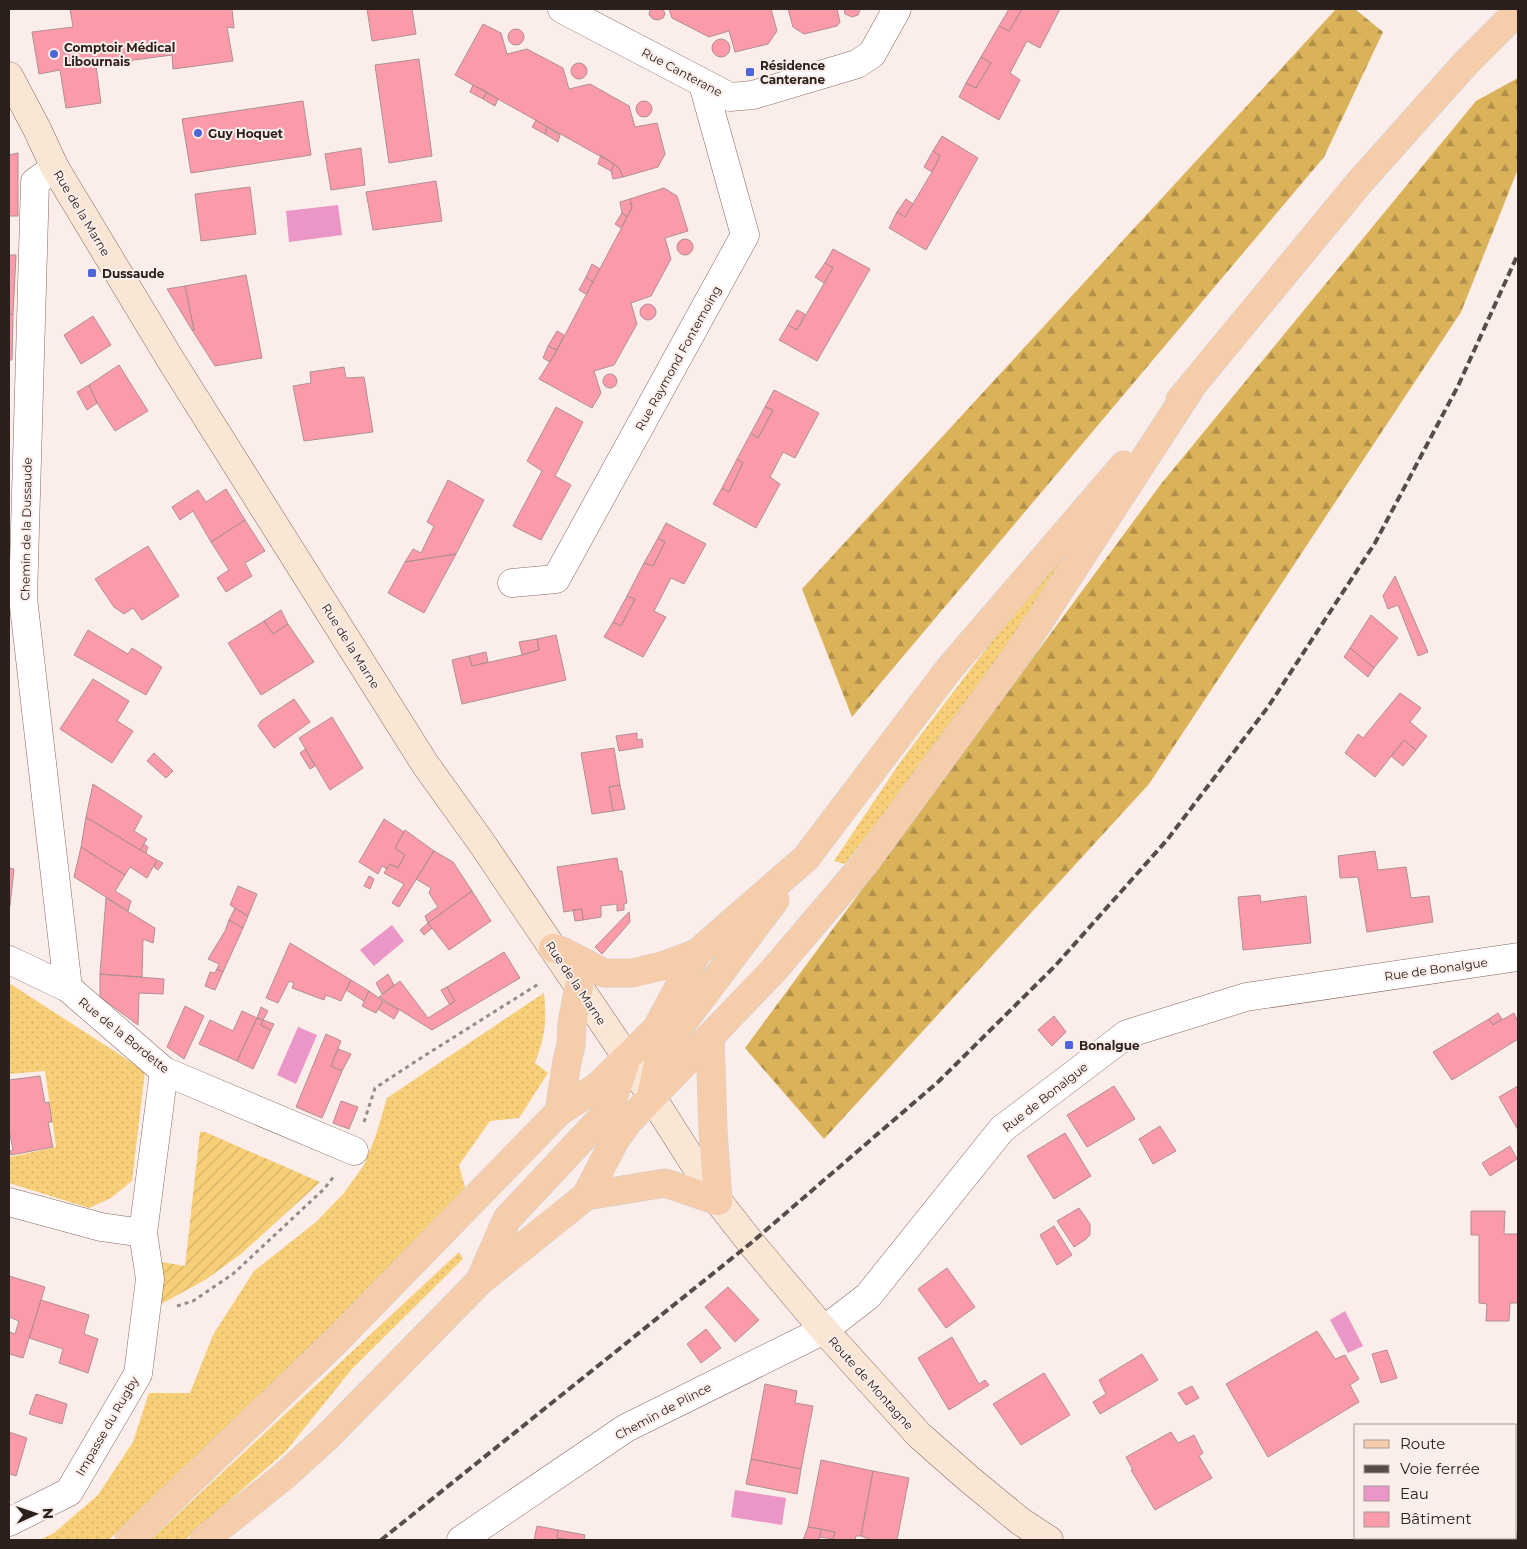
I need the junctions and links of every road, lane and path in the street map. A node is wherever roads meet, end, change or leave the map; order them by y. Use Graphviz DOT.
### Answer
graph roads {
  1 [pos="562,9"];
  2 [pos="897,9"];
  3 [pos="1518,12"];
  4 [pos="9,76"];
  5 [pos="703,84"];
  6 [pos="55,168"];
  7 [pos="1192,386"];
  8 [pos="512,583"];
  9 [pos="806,858"];
  10 [pos="553,948"];
  11 [pos="697,953"];
  12 [pos="1518,957"];
  13 [pos="9,960"];
  14 [pos="579,987"];
  15 [pos="68,988"];
  16 [pos="710,1037"];
  17 [pos="627,1058"];
  18 [pos="164,1071"];
  19 [pos="651,1097"];
  20 [pos="559,1112"];
  21 [pos="354,1151"];
  22 [pos="586,1196"];
  23 [pos="718,1201"];
  24 [pos="9,1202"];
  25 [pos="142,1233"];
  26 [pos="480,1281"];
  27 [pos="824,1330"];
  28 [pos="9,1522"];
  29 [pos="129,1540"];
  30 [pos="204,1540"];
  31 [pos="461,1540"];
  32 [pos="1048,1540"];
  1 -- 5 [label="street, Rue Canterane"];
  2 -- 5 [label="street, Rue Canterane"];
  3 -- 7 [label="main road"];
  4 -- 6 [label="main road, Rue de la Marne"];
  5 -- 8 [label="street, Rue Raymond Fontemoing"];
  6 -- 10 [label="main road, Rue de la Marne"];
  6 -- 15 [label="street, Chemin de la Dussaude"];
  7 -- 9 [label="main road"];
  7 -- 16 [label="main road"];
  9 -- 11 [label="main road"];
  9 -- 19 [label="main road"];
  10 -- 11 [label="main road"];
  10 -- 14 [label="main road, Rue de la Marne"];
  11 -- 17 [label="main road"];
  12 -- 27 [label="street, Rue de Bonalgue"];
  13 -- 15 [label="street, Rue de la Bordette"];
  14 -- 17 [label="main road, Rue de la Marne"];
  14 -- 20 [label="main road"];
  15 -- 18 [label="street, Rue de la Bordette"];
  16 -- 19 [label="main road"];
  16 -- 23 [label="main road"];
  17 -- 19 [label="main road, Rue de la Marne"];
  17 -- 20 [label="main road"];
  17 -- 26 [label="main road"];
  18 -- 21 [label="street, Rue de la Bordette"];
  18 -- 25 [label="street, Impasse du Rugby"];
  19 -- 22 [label="main road"];
  19 -- 23 [label="main road, Rue de la Marne"];
  20 -- 29 [label="main road"];
  22 -- 23 [label="main road"];
  22 -- 26 [label="main road"];
  23 -- 27 [label="main road, Route de Montagne"];
  24 -- 25 [label="street"];
  25 -- 28 [label="street, Impasse du Rugby"];
  26 -- 30 [label="main road"];
  27 -- 31 [label="street, Chemin de Plince"];
  27 -- 32 [label="main road, Route de Montagne"];
}
